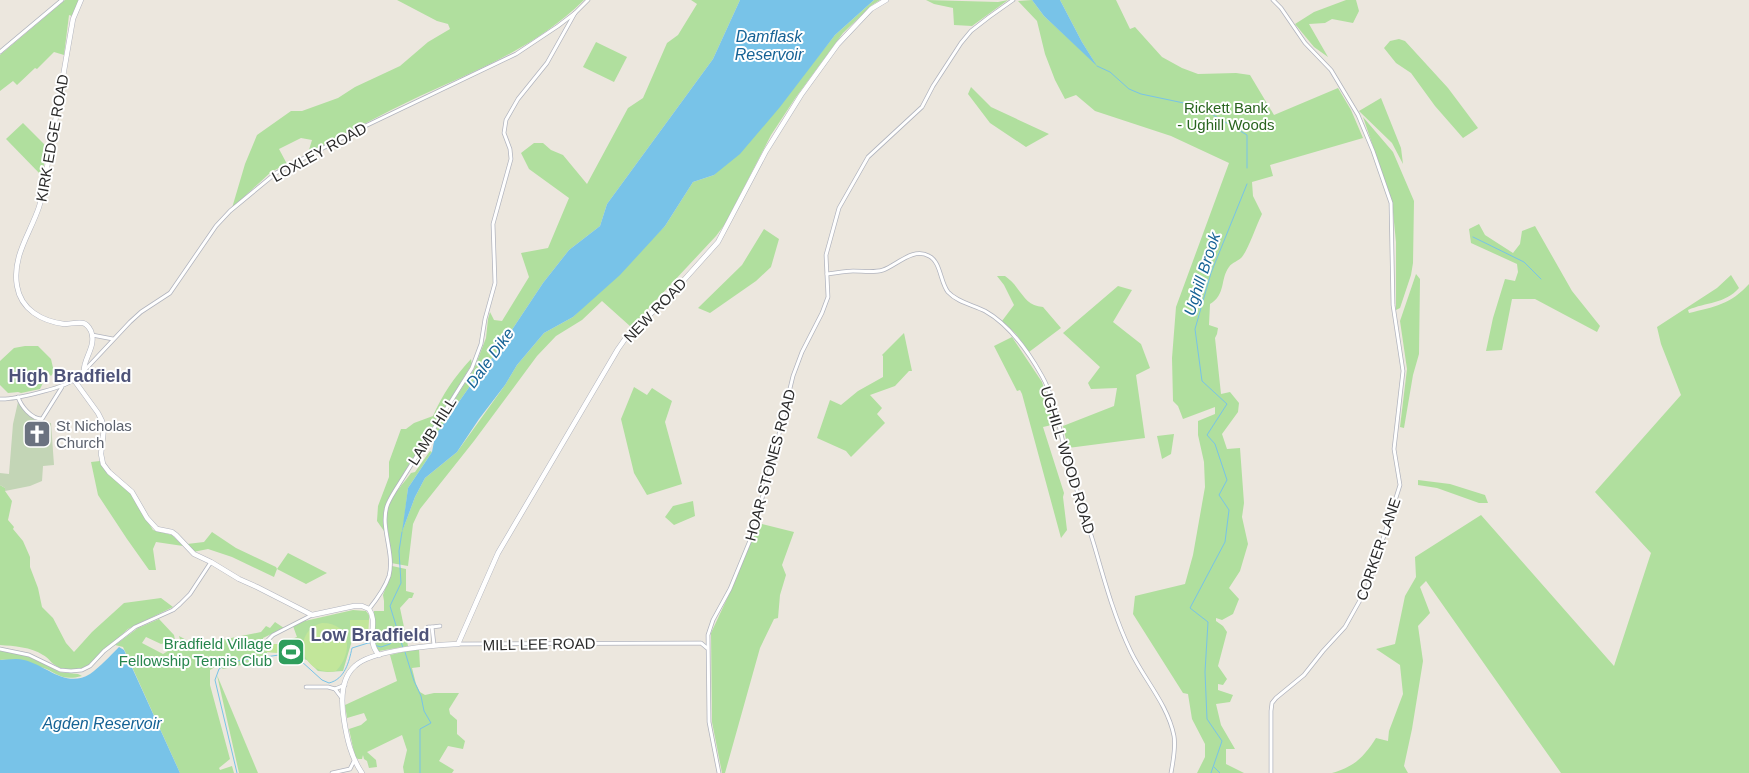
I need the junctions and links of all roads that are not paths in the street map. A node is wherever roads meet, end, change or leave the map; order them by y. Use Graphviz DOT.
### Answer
graph roads {
  1 [pos="62,0"];
  2 [pos="81,0"];
  3 [pos="588,0"];
  4 [pos="886,0"];
  5 [pos="1014,0"];
  6 [pos="1273,0"];
  7 [pos="575,13"];
  8 [pos="0,52"];
  9 [pos="827,274"];
  10 [pos="92,334"];
  11 [pos="114,339"];
  12 [pos="84,371"];
  13 [pos="74,380"];
  14 [pos="63,386"];
  15 [pos="18,397"];
  16 [pos="0,399"];
  17 [pos="211,562"];
  18 [pos="369,609"];
  19 [pos="312,615"];
  20 [pos="440,626"];
  21 [pos="707,637"];
  22 [pos="266,642"];
  23 [pos="701,643"];
  24 [pos="458,644"];
  25 [pos="434,645"];
  26 [pos="372,648"];
  27 [pos="0,649"];
  28 [pos="707,649"];
  29 [pos="379,656"];
  30 [pos="363,660"];
  31 [pos="345,685"];
  32 [pos="306,687"];
  33 [pos="335,689"];
  34 [pos="341,697"];
  35 [pos="354,761"];
  36 [pos="350,768"];
  37 [pos="361,771"];
  38 [pos="332,773"];
  39 [pos="719,773"];
  40 [pos="1171,773"];
  41 [pos="1271,773"];
  1 -- 8 [label="street"];
  2 -- 10 [label="street, KIRK EDGE ROAD"];
  3 -- 7 [label="street, LOXLEY ROAD"];
  4 -- 24 [label="street, NEW ROAD"];
  5 -- 9 [label="street, HOAR STONES ROAD"];
  6 -- 41 [label="street, CORKER LANE"];
  7 -- 11 [label="street, LOXLEY ROAD"];
  7 -- 18 [label="street, LAMB HILL"];
  9 -- 21 [label="street, HOAR STONES ROAD"];
  9 -- 40 [label="street, UGHILL WOOD ROAD"];
  10 -- 11 [label="street"];
  10 -- 12 [label="street"];
  11 -- 12 [label="street, LOXLEY ROAD"];
  12 -- 13 [label="street, LOXLEY ROAD"];
  13 -- 14 [label="street"];
  13 -- 17 [label="street"];
  14 -- 15 [label="street"];
  14 -- 15 [label="street"];
  15 -- 16 [label="street"];
  17 -- 19 [label="street"];
  17 -- 27 [label="street"];
  18 -- 19 [label="street"];
  18 -- 26 [label="street"];
  19 -- 22 [label="street"];
  20 -- 25 [label="street"];
  21 -- 23 [label="street"];
  21 -- 28 [label="street, HOAR STONES ROAD"];
  23 -- 24 [label="street, MILL LEE ROAD"];
  23 -- 28 [label="street"];
  24 -- 25 [label="street, MILL LEE ROAD"];
  25 -- 29 [label="street, MILL LEE ROAD"];
  26 -- 29 [label="street"];
  26 -- 30 [label="street"];
  28 -- 39 [label="street, HOAR STONES ROAD"];
  29 -- 30 [label="street, MILL LEE ROAD"];
  30 -- 31 [label="street"];
  31 -- 33 [label="street"];
  31 -- 34 [label="street"];
  32 -- 33 [label="street"];
  33 -- 34 [label="street"];
  34 -- 35 [label="street"];
  35 -- 36 [label="street"];
  35 -- 37 [label="street"];
  36 -- 37 [label="street"];
  36 -- 38 [label="street"];
}
